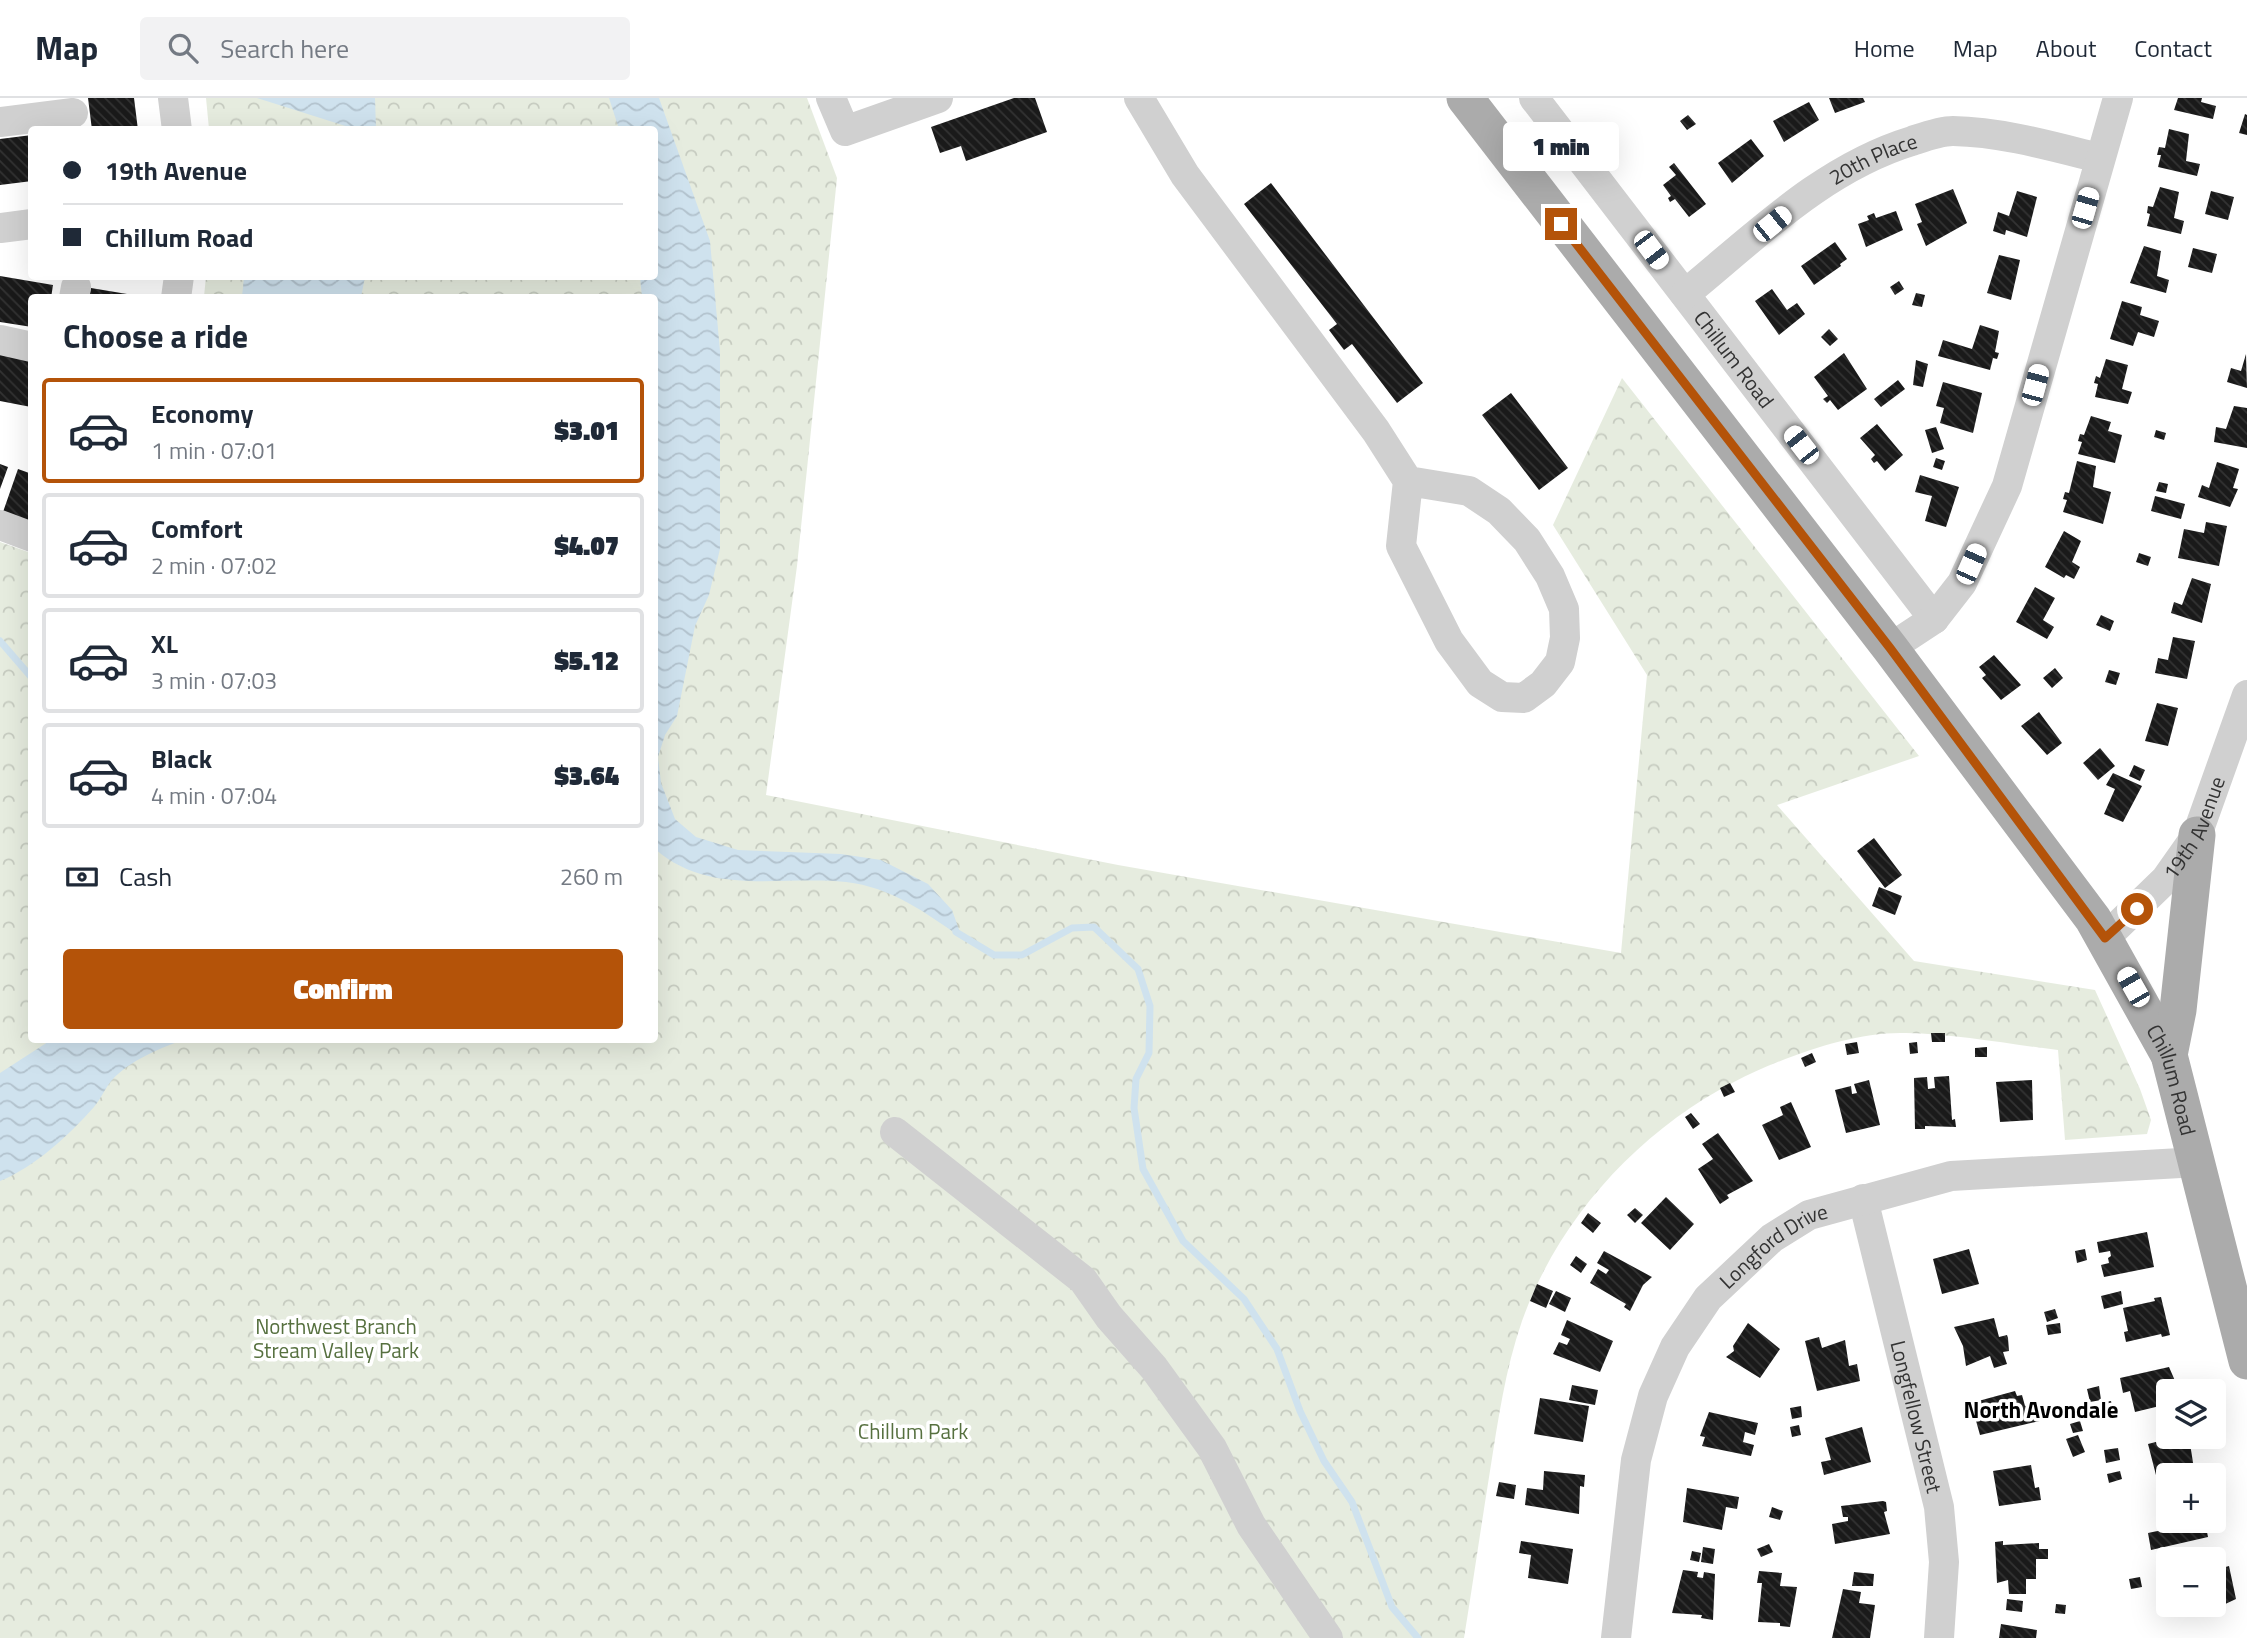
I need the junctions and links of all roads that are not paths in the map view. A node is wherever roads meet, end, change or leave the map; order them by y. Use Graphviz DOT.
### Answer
graph roads {
  1 [pos="173,98"];
  2 [pos="831,98"];
  3 [pos="938,98"];
  4 [pos="1139,98"];
  5 [pos="1465,98"];
  6 [pos="1534,98"];
  7 [pos="2118,98"];
  8 [pos="73,113"];
  9 [pos="0,122"];
  10 [pos="176,126"];
  11 [pos="2099,158"];
  12 [pos="28,224"];
  13 [pos="0,228"];
  14 [pos="1685,294"];
  15 [pos="0,340"];
  16 [pos="28,345"];
  17 [pos="1408,481"];
  18 [pos="0,525"];
  19 [pos="28,536"];
  20 [pos="1934,618"];
  21 [pos="1890,648"];
  22 [pos="2246,703"];
  23 [pos="2197,835"];
  24 [pos="2105,938"];
  25 [pos="2169,1055"];
  26 [pos="895,1132"];
  27 [pos="2198,1162"];
  28 [pos="1863,1199"];
  29 [pos="2246,1348"];
  30 [pos="1328,1638"];
  31 [pos="1616,1638"];
  32 [pos="1939,1638"];
  1 -- 10 [label="street"];
  2 -- 3 [label="street"];
  4 -- 17 [label="street"];
  5 -- 21 [label="main road, Chillum Road"];
  6 -- 14 [label="street, Chillum Road"];
  7 -- 11 [label="street"];
  8 -- 9 [label="street"];
  11 -- 14 [label="street, 20th Place"];
  11 -- 20 [label="street"];
  12 -- 13 [label="street"];
  14 -- 20 [label="street, Chillum Road"];
  15 -- 16 [label="street"];
  17 -- 17 [label="street"];
  18 -- 19 [label="street"];
  20 -- 21 [label="street"];
  21 -- 24 [label="main road, Chillum Road"];
  22 -- 23 [label="street, 19th Avenue"];
  23 -- 24 [label="street, 19th Avenue"];
  23 -- 25 [label="main road"];
  24 -- 25 [label="main road, Chillum Road"];
  25 -- 27 [label="main road, Chillum Road"];
  26 -- 30 [label="street"];
  27 -- 28 [label="street, Longford Drive"];
  27 -- 29 [label="main road, Chillum Road"];
  28 -- 31 [label="street, Longford Drive"];
  28 -- 32 [label="street, Longfellow Street"];
}
